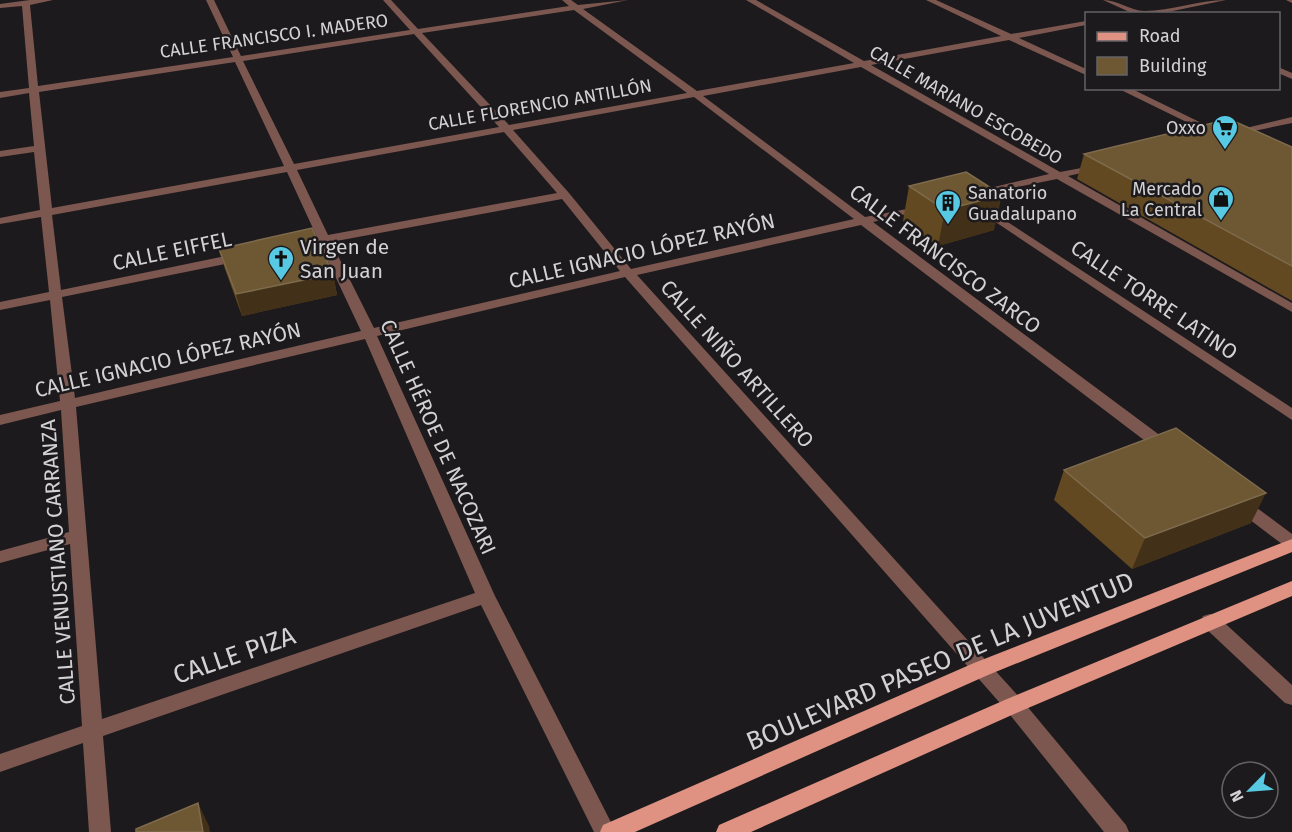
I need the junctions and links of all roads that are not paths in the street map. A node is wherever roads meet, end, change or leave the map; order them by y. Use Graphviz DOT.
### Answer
graph roads {
  1 [pos="49,0"];
  2 [pos="210,0"];
  3 [pos="387,0"];
  4 [pos="624,0"];
  5 [pos="750,0"];
  6 [pos="930,0"];
  7 [pos="1107,0"];
  8 [pos="1222,0"];
  9 [pos="26,3"];
  10 [pos="571,4"];
  11 [pos="0,6"];
  12 [pos="1139,12"];
  13 [pos="1148,12"];
  14 [pos="1085,23"];
  15 [pos="416,32"];
  16 [pos="1010,36"];
  17 [pos="237,58"];
  18 [pos="860,64"];
  19 [pos="1085,72"];
  20 [pos="33,90"];
  21 [pos="1125,90"];
  22 [pos="0,94"];
  23 [pos="695,94"];
  24 [pos="1292,120"];
  25 [pos="505,127"];
  26 [pos="1221,135"];
  27 [pos="1199,141"];
  28 [pos="1241,145"];
  29 [pos="39,148"];
  30 [pos="0,154"];
  31 [pos="1112,162"];
  32 [pos="289,167"];
  33 [pos="1057,176"];
  34 [pos="564,195"];
  35 [pos="941,202"];
  36 [pos="47,213"];
  37 [pos="0,221"];
  38 [pos="863,222"];
  39 [pos="325,239"];
  40 [pos="301,244"];
  41 [pos="254,254"];
  42 [pos="628,273"];
  43 [pos="56,296"];
  44 [pos="0,306"];
  45 [pos="1292,308"];
  46 [pos="369,333"];
  47 [pos="68,404"];
  48 [pos="1292,415"];
  49 [pos="0,420"];
  50 [pos="1178,457"];
  51 [pos="1225,493"];
  52 [pos="76,536"];
  53 [pos="1292,544"];
  54 [pos="0,557"];
  55 [pos="1292,588"];
  56 [pos="486,596"];
  57 [pos="1210,621"];
  58 [pos="981,669"];
  59 [pos="1292,697"];
  60 [pos="1014,705"];
  61 [pos="92,733"];
  62 [pos="0,763"];
  63 [pos="100,832"];
  64 [pos="605,832"];
  65 [pos="610,832"];
  66 [pos="727,832"];
  67 [pos="1118,832"];
  1 -- 9 [label="street"];
  2 -- 17 [label="street, CALLE HÉROE DE NACOZARI"];
  3 -- 15 [label="street, CALLE NIÑO ARTILLERO"];
  4 -- 10 [label="street, CALLE FRANCISCO I. MADERO"];
  5 -- 18 [label="street, CALLE MARIANO ESCOBEDO"];
  6 -- 16 [label="street"];
  7 -- 12 [label="street"];
  8 -- 13 [label="street"];
  9 -- 11 [label="street"];
  9 -- 20 [label="street, CALLE VENUSTIANO CARRANZA"];
  10 -- 15 [label="street, CALLE FRANCISCO I. MADERO"];
  10 -- 23 [label="street, CALLE FRANCISCO ZARCO"];
  14 -- 16 [label="street, CALLE FLORENCIO ANTILLÓN"];
  15 -- 17 [label="street, CALLE FRANCISCO I. MADERO"];
  15 -- 25 [label="street, CALLE NIÑO ARTILLERO"];
  16 -- 18 [label="street, CALLE FLORENCIO ANTILLÓN"];
  16 -- 19 [label="street"];
  17 -- 20 [label="street, CALLE FRANCISCO I. MADERO"];
  17 -- 32 [label="street, CALLE HÉROE DE NACOZARI"];
  18 -- 23 [label="street, CALLE FLORENCIO ANTILLÓN"];
  18 -- 33 [label="street, CALLE MARIANO ESCOBEDO"];
  20 -- 22 [label="street, CALLE FRANCISCO I. MADERO"];
  20 -- 29 [label="street, CALLE VENUSTIANO CARRANZA"];
  21 -- 26 [label="street"];
  23 -- 25 [label="street, CALLE FLORENCIO ANTILLÓN"];
  23 -- 38 [label="street, CALLE FRANCISCO ZARCO"];
  24 -- 26 [label="street"];
  25 -- 32 [label="street, CALLE FLORENCIO ANTILLÓN"];
  25 -- 34 [label="street, CALLE NIÑO ARTILLERO"];
  26 -- 27 [label="street"];
  26 -- 28 [label="street"];
  29 -- 30 [label="street"];
  29 -- 36 [label="street, CALLE VENUSTIANO CARRANZA"];
  31 -- 33 [label="street"];
  32 -- 36 [label="street, CALLE FLORENCIO ANTILLÓN"];
  32 -- 39 [label="street, CALLE HÉROE DE NACOZARI"];
  33 -- 45 [label="street, CALLE MARIANO ESCOBEDO"];
  33 -- 48 [label="street, CALLE TORRE LATINO"];
  34 -- 39 [label="street"];
  34 -- 42 [label="street, CALLE NIÑO ARTILLERO"];
  35 -- 38 [label="street, CALLE IGNACIO LÓPEZ RAYÓN"];
  36 -- 37 [label="street, CALLE FLORENCIO ANTILLÓN"];
  36 -- 43 [label="street, CALLE VENUSTIANO CARRANZA"];
  38 -- 42 [label="street, CALLE IGNACIO LÓPEZ RAYÓN"];
  38 -- 50 [label="street, CALLE FRANCISCO ZARCO"];
  39 -- 40 [label="street"];
  39 -- 46 [label="street, CALLE HÉROE DE NACOZARI"];
  41 -- 43 [label="street, CALLE EIFFEL"];
  42 -- 46 [label="street, CALLE IGNACIO LÓPEZ RAYÓN"];
  42 -- 58 [label="street, CALLE NIÑO ARTILLERO"];
  43 -- 44 [label="street, CALLE EIFFEL"];
  43 -- 47 [label="street, CALLE VENUSTIANO CARRANZA"];
  46 -- 47 [label="street, CALLE IGNACIO LÓPEZ RAYÓN"];
  46 -- 56 [label="street, CALLE HÉROE DE NACOZARI"];
  47 -- 49 [label="street, CALLE IGNACIO LÓPEZ RAYÓN"];
  47 -- 52 [label="street, CALLE VENUSTIANO CARRANZA"];
  51 -- 53 [label="street"];
  52 -- 54 [label="street"];
  52 -- 61 [label="street, CALLE VENUSTIANO CARRANZA"];
  53 -- 58 [label="main road, BOULEVARD PASEO DE LA JUVENTUD"];
  55 -- 57 [label="main road"];
  56 -- 61 [label="street, CALLE PIZA"];
  56 -- 64 [label="street, CALLE HÉROE DE NACOZARI"];
  57 -- 59 [label="street"];
  57 -- 60 [label="main road"];
  58 -- 60 [label="street, CALLE NIÑO ARTILLERO"];
  58 -- 65 [label="main road, BOULEVARD PASEO DE LA JUVENTUD"];
  60 -- 66 [label="main road"];
  60 -- 67 [label="street, CALLE NIÑO ARTILLERO"];
  61 -- 62 [label="street, CALLE PIZA"];
  61 -- 63 [label="street, CALLE VENUSTIANO CARRANZA"];
}
